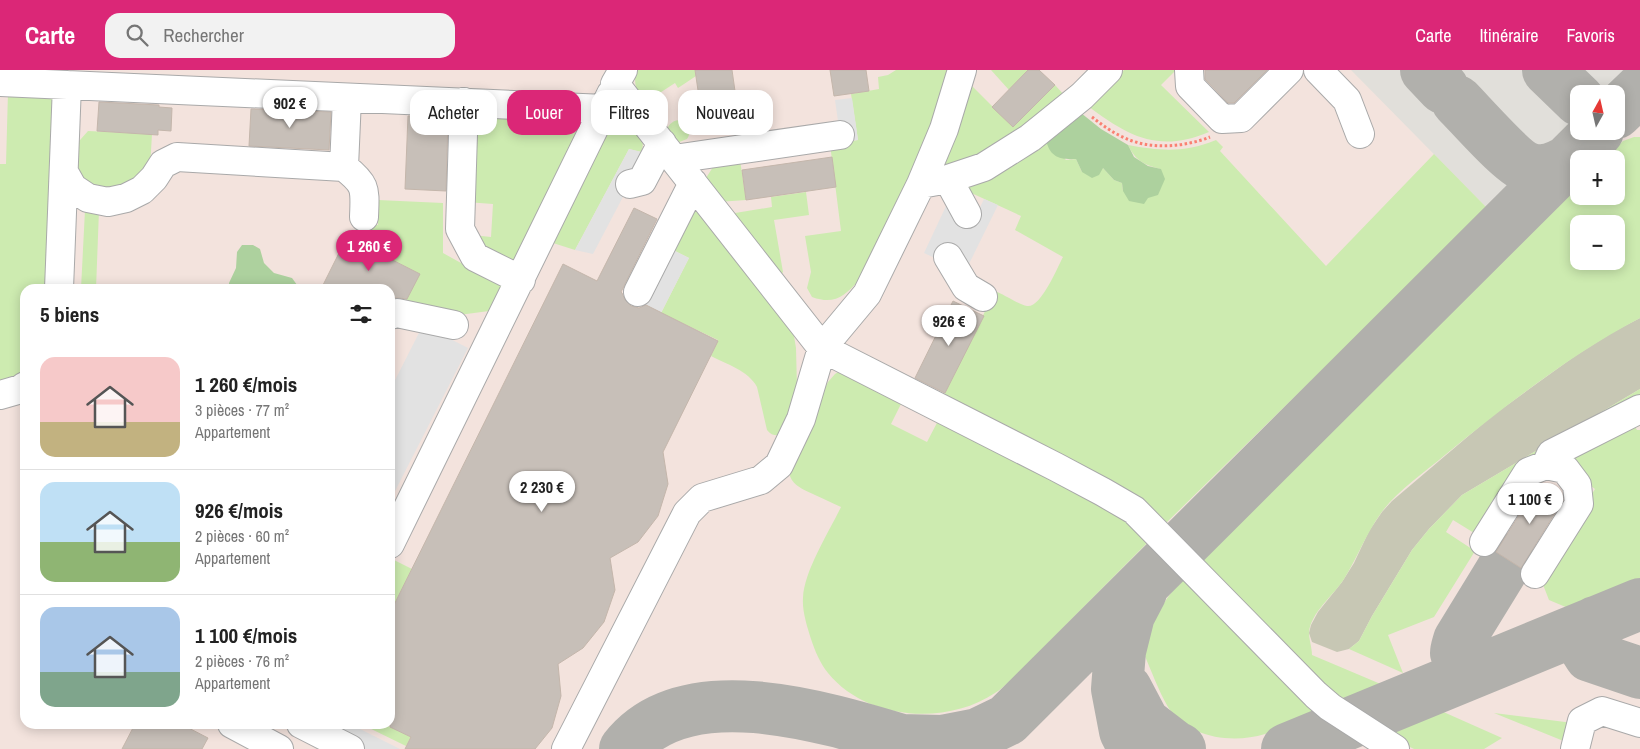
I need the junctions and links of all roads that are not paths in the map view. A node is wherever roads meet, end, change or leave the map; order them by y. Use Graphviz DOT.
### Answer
graph roads {
  1 [pos="962,70"];
  2 [pos="1108,70"];
  3 [pos="1189,70"];
  4 [pos="1289,70"];
  5 [pos="1318,70"];
  6 [pos="614,75"];
  7 [pos="2,78"];
  8 [pos="68,85"];
  9 [pos="610,90"];
  10 [pos="347,98"];
  11 [pos="410,100"];
  12 [pos="497,104"];
  13 [pos="591,108"];
  14 [pos="1360,134"];
  15 [pos="463,135"];
  16 [pos="592,135"];
  17 [pos="840,135"];
  18 [pos="668,151"];
  19 [pos="344,167"];
  20 [pos="64,172"];
  21 [pos="934,182"];
  22 [pos="693,183"];
  23 [pos="630,184"];
  24 [pos="966,214"];
  25 [pos="364,217"];
  26 [pos="948,257"];
  27 [pos="520,280"];
  28 [pos="58,284"];
  29 [pos="638,292"];
  30 [pos="983,296"];
  31 [pos="395,313"];
  32 [pos="502,318"];
  33 [pos="822,348"];
  34 [pos="1640,409"];
  35 [pos="1546,465"];
  36 [pos="395,534"];
  37 [pos="1484,542"];
  38 [pos="1535,574"];
  39 [pos="1640,723"];
  40 [pos="298,729"];
  41 [pos="311,729"];
  42 [pos="243,732"];
  43 [pos="278,749"];
  44 [pos="288,749"];
  45 [pos="350,749"];
  46 [pos="566,749"];
  47 [pos="1395,749"];
  48 [pos="1575,749"];
  1 -- 21 [label="lane"];
  2 -- 21 [label="lane"];
  3 -- 4 [label="lane"];
  5 -- 14 [label="lane"];
  6 -- 9 [label="lane"];
  6 -- 18 [label="lane"];
  7 -- 8 [label="lane"];
  8 -- 10 [label="lane"];
  8 -- 20 [label="lane"];
  10 -- 11 [label="lane"];
  10 -- 19 [label="lane"];
  12 -- 13 [label="lane"];
  15 -- 27 [label="lane"];
  16 -- 27 [label="lane"];
  17 -- 18 [label="lane"];
  18 -- 22 [label="lane"];
  18 -- 23 [label="lane"];
  19 -- 20 [label="lane"];
  19 -- 25 [label="lane"];
  20 -- 28 [label="lane"];
  21 -- 24 [label="lane"];
  21 -- 33 [label="lane"];
  22 -- 29 [label="lane"];
  22 -- 33 [label="lane"];
  26 -- 30 [label="lane"];
  27 -- 32 [label="lane"];
  31 -- 32 [label="lane"];
  32 -- 36 [label="lane"];
  33 -- 46 [label="lane"];
  33 -- 47 [label="lane"];
  34 -- 35 [label="lane"];
  35 -- 37 [label="lane"];
  35 -- 38 [label="lane"];
  39 -- 48 [label="lane"];
  40 -- 44 [label="lane"];
  41 -- 45 [label="lane"];
  42 -- 43 [label="lane"];
}
